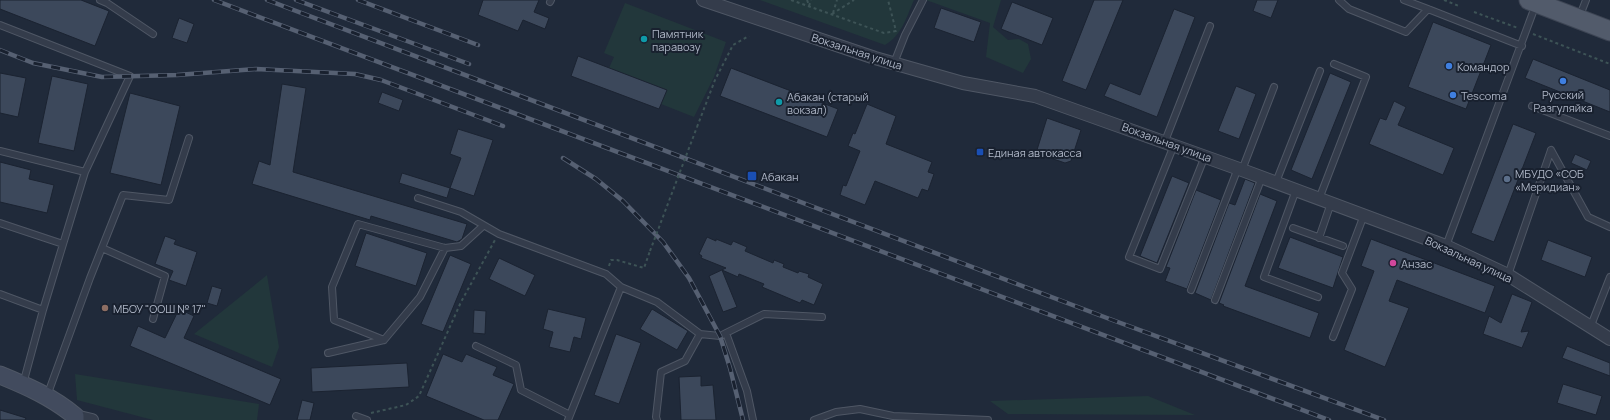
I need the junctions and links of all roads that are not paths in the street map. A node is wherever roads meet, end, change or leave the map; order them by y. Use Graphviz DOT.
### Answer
graph roads {
  1 [pos="100,0"];
  2 [pos="703,0"];
  3 [pos="923,0"];
  4 [pos="1339,0"];
  5 [pos="1404,0"];
  6 [pos="1586,0"];
  7 [pos="1533,1"];
  8 [pos="724,3"];
  9 [pos="1428,9"];
  10 [pos="1578,19"];
  11 [pos="0,25"];
  12 [pos="1210,26"];
  13 [pos="1610,31"];
  14 [pos="153,34"];
  15 [pos="1522,46"];
  16 [pos="894,63"];
  17 [pos="1334,64"];
  18 [pos="1320,71"];
  19 [pos="1274,87"];
  20 [pos="1532,106"];
  21 [pos="1610,136"];
  22 [pos="189,138"];
  23 [pos="1170,143"];
  24 [pos="0,151"];
  25 [pos="1205,156"];
  26 [pos="1240,169"];
  27 [pos="85,172"];
  28 [pos="1262,177"];
  29 [pos="1276,182"];
  30 [pos="1296,190"];
  31 [pos="418,198"];
  32 [pos="1325,201"];
  33 [pos="1364,215"];
  34 [pos="0,223"];
  35 [pos="483,226"];
  36 [pos="1610,227"];
  37 [pos="1293,228"];
  38 [pos="1319,238"];
  39 [pos="63,244"];
  40 [pos="1343,246"];
  41 [pos="1446,246"];
  42 [pos="102,248"];
  43 [pos="445,248"];
  44 [pos="1508,275"];
  45 [pos="1610,277"];
  46 [pos="621,287"];
  47 [pos="1191,290"];
  48 [pos="0,294"];
  49 [pos="1318,297"];
  50 [pos="1215,300"];
  51 [pos="43,310"];
  52 [pos="822,317"];
  53 [pos="153,319"];
  54 [pos="1590,328"];
  55 [pos="726,333"];
  56 [pos="700,334"];
  57 [pos="1334,337"];
  58 [pos="1610,339"];
  59 [pos="384,340"];
  60 [pos="476,346"];
  61 [pos="328,353"];
  62 [pos="0,375"];
  63 [pos="23,384"];
  64 [pos="48,396"];
  65 [pos="356,416"];
  66 [pos="75,418"];
  67 [pos="569,418"];
  68 [pos="92,420"];
  69 [pos="367,420"];
  70 [pos="657,420"];
  71 [pos="753,420"];
  72 [pos="815,420"];
  73 [pos="988,420"];
  1 -- 14 [label="lane"];
  2 -- 8 [label="street, Вокзальная улица"];
  3 -- 16 [label="lane"];
  4 -- 9 [label="lane"];
  5 -- 9 [label="lane"];
  6 -- 10 [label="lane"];
  7 -- 10 [label="main road"];
  7 -- 15 [label="lane"];
  8 -- 16 [label="street, Вокзальная улица"];
  9 -- 15 [label="lane"];
  10 -- 13 [label="main road"];
  11 -- 27 [label="lane"];
  12 -- 23 [label="lane"];
  15 -- 41 [label="lane"];
  16 -- 23 [label="street, Вокзальная улица"];
  17 -- 32 [label="lane"];
  18 -- 29 [label="lane"];
  19 -- 26 [label="lane"];
  20 -- 21 [label="lane"];
  22 -- 42 [label="lane"];
  23 -- 25 [label="street, Вокзальная улица"];
  23 -- 25 [label="lane"];
  24 -- 27 [label="lane"];
  25 -- 26 [label="street, Вокзальная улица"];
  26 -- 28 [label="street, Вокзальная улица"];
  26 -- 47 [label="lane"];
  27 -- 39 [label="lane"];
  28 -- 29 [label="street, Вокзальная улица"];
  28 -- 50 [label="lane"];
  29 -- 30 [label="street, Вокзальная улица"];
  30 -- 32 [label="street, Вокзальная улица"];
  30 -- 49 [label="lane"];
  31 -- 35 [label="lane"];
  32 -- 33 [label="street, Вокзальная улица"];
  32 -- 38 [label="lane"];
  33 -- 41 [label="street, Вокзальная улица"];
  33 -- 57 [label="lane"];
  34 -- 39 [label="lane"];
  35 -- 43 [label="lane"];
  35 -- 46 [label="lane"];
  36 -- 44 [label="lane"];
  37 -- 38 [label="lane"];
  38 -- 40 [label="lane"];
  39 -- 51 [label="lane"];
  41 -- 44 [label="street, Вокзальная улица"];
  42 -- 53 [label="lane"];
  42 -- 64 [label="lane"];
  43 -- 59 [label="lane"];
  43 -- 59 [label="lane"];
  44 -- 54 [label="street, Вокзальная улица"];
  45 -- 54 [label="lane"];
  46 -- 56 [label="lane"];
  46 -- 67 [label="lane"];
  48 -- 51 [label="lane"];
  51 -- 63 [label="lane"];
  52 -- 55 [label="lane"];
  54 -- 58 [label="street, Вокзальная улица"];
  55 -- 56 [label="lane"];
  55 -- 71 [label="lane"];
  56 -- 70 [label="lane"];
  59 -- 61 [label="lane"];
  60 -- 67 [label="lane"];
  62 -- 63 [label="street"];
  63 -- 64 [label="street"];
  64 -- 66 [label="street"];
  65 -- 69 [label="lane"];
  66 -- 68 [label="street"];
  72 -- 73 [label="lane"];
}
